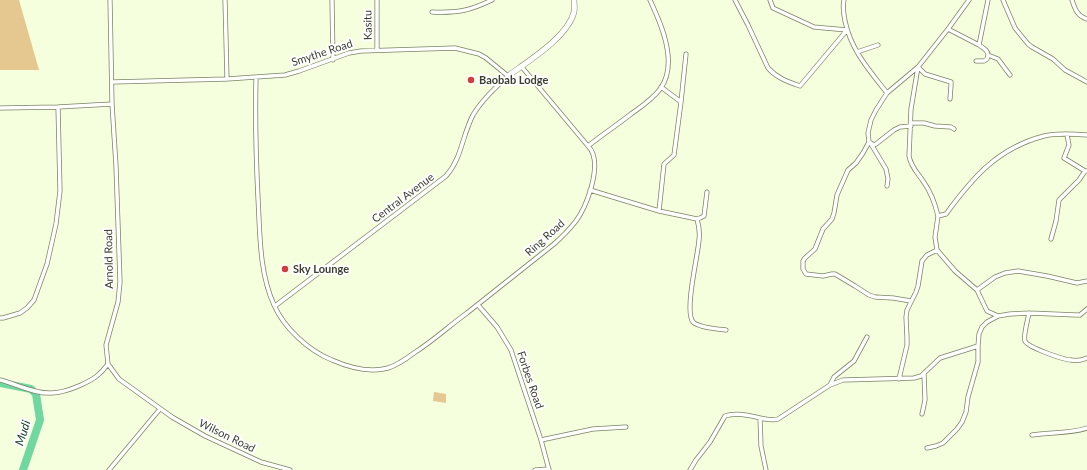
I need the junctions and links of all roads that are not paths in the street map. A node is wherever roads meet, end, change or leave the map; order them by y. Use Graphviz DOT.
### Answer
graph roads {
  1 [pos="110,0"];
  2 [pos="225,0"];
  3 [pos="332,0"];
  4 [pos="377,0"];
  5 [pos="492,0"];
  6 [pos="574,0"];
  7 [pos="650,0"];
  8 [pos="735,0"];
  9 [pos="770,0"];
  10 [pos="844,0"];
  11 [pos="970,0"];
  12 [pos="988,0"];
  13 [pos="1003,0"];
  14 [pos="1072,0"];
  15 [pos="432,12"];
  16 [pos="1087,19"];
  17 [pos="948,29"];
  18 [pos="847,30"];
  19 [pos="878,45"];
  20 [pos="979,45"];
  21 [pos="377,50"];
  22 [pos="856,52"];
  23 [pos="686,54"];
  24 [pos="988,55"];
  25 [pos="333,60"];
  26 [pos="976,61"];
  27 [pos="521,66"];
  28 [pos="918,67"];
  29 [pos="1010,75"];
  30 [pos="508,76"];
  31 [pos="256,77"];
  32 [pos="227,79"];
  33 [pos="112,82"];
  34 [pos="1087,82"];
  35 [pos="661,87"];
  36 [pos="887,93"];
  37 [pos="950,100"];
  38 [pos="681,102"];
  39 [pos="112,104"];
  40 [pos="58,107"];
  41 [pos="0,108"];
  42 [pos="911,125"];
  43 [pos="954,128"];
  44 [pos="1067,135"];
  45 [pos="1087,135"];
  46 [pos="870,143"];
  47 [pos="588,146"];
  48 [pos="1086,171"];
  49 [pos="887,186"];
  50 [pos="590,190"];
  51 [pos="707,192"];
  52 [pos="659,211"];
  53 [pos="938,216"];
  54 [pos="697,219"];
  55 [pos="1051,239"];
  56 [pos="937,250"];
  57 [pos="1087,281"];
  58 [pos="977,290"];
  59 [pos="911,301"];
  60 [pos="478,305"];
  61 [pos="275,306"];
  62 [pos="1087,309"];
  63 [pos="1029,313"];
  64 [pos="998,316"];
  65 [pos="0,318"];
  66 [pos="726,330"];
  67 [pos="867,337"];
  68 [pos="978,346"];
  69 [pos="1087,358"];
  70 [pos="108,364"];
  71 [pos="924,374"];
  72 [pos="899,379"];
  73 [pos="0,380"];
  74 [pos="830,385"];
  75 [pos="160,409"];
  76 [pos="922,414"];
  77 [pos="760,418"];
  78 [pos="626,427"];
  79 [pos="1087,428"];
  80 [pos="1032,435"];
  81 [pos="541,440"];
  82 [pos="927,448"];
  83 [pos="549,469"];
  84 [pos="109,470"];
  85 [pos="290,470"];
  86 [pos="535,470"];
  87 [pos="690,470"];
  88 [pos="766,470"];
  1 -- 33 [label="street"];
  2 -- 32 [label="street"];
  3 -- 25 [label="street"];
  4 -- 21 [label="street, Kasitu"];
  5 -- 15 [label="street"];
  6 -- 27 [label="street"];
  7 -- 35 [label="street"];
  8 -- 18 [label="street"];
  9 -- 18 [label="street"];
  10 -- 18 [label="street"];
  11 -- 17 [label="street"];
  12 -- 20 [label="street"];
  13 -- 34 [label="street"];
  14 -- 16 [label="street"];
  17 -- 20 [label="street"];
  17 -- 28 [label="street"];
  18 -- 22 [label="street"];
  19 -- 22 [label="street"];
  20 -- 24 [label="street"];
  21 -- 25 [label="street, Smythe Road"];
  21 -- 30 [label="street, Smythe Road"];
  22 -- 36 [label="street"];
  23 -- 38 [label="street"];
  24 -- 26 [label="street"];
  24 -- 29 [label="street"];
  25 -- 31 [label="street, Smythe Road"];
  27 -- 30 [label="street"];
  27 -- 47 [label="street, Ring Road"];
  28 -- 36 [label="street"];
  28 -- 37 [label="street"];
  28 -- 42 [label="street"];
  30 -- 61 [label="street, Central Avenue"];
  31 -- 32 [label="street, Smythe Road"];
  31 -- 61 [label="street, Ring Road"];
  32 -- 33 [label="street, Smythe Road"];
  33 -- 39 [label="street, Arnold Road"];
  35 -- 38 [label="street"];
  35 -- 47 [label="street"];
  36 -- 46 [label="street"];
  38 -- 52 [label="street"];
  39 -- 40 [label="street"];
  39 -- 70 [label="street, Arnold Road"];
  40 -- 41 [label="street"];
  40 -- 65 [label="street"];
  42 -- 43 [label="street"];
  42 -- 46 [label="street"];
  42 -- 53 [label="street"];
  44 -- 45 [label="street"];
  44 -- 48 [label="street"];
  44 -- 53 [label="street"];
  46 -- 49 [label="street"];
  46 -- 59 [label="street"];
  47 -- 50 [label="street, Ring Road"];
  48 -- 55 [label="street"];
  50 -- 52 [label="street"];
  50 -- 60 [label="street, Ring Road"];
  51 -- 54 [label="street"];
  52 -- 54 [label="street"];
  53 -- 56 [label="street"];
  54 -- 66 [label="street"];
  56 -- 58 [label="street"];
  56 -- 59 [label="street"];
  57 -- 58 [label="street"];
  58 -- 64 [label="street"];
  59 -- 72 [label="street"];
  60 -- 61 [label="street, Ring Road"];
  60 -- 81 [label="street, Forbes Road"];
  62 -- 63 [label="street"];
  63 -- 64 [label="street"];
  63 -- 69 [label="street"];
  64 -- 68 [label="street"];
  67 -- 74 [label="street"];
  68 -- 71 [label="street"];
  68 -- 82 [label="street"];
  70 -- 73 [label="street"];
  70 -- 75 [label="street"];
  71 -- 72 [label="street"];
  71 -- 76 [label="street"];
  72 -- 74 [label="street"];
  74 -- 77 [label="street"];
  75 -- 84 [label="street"];
  75 -- 85 [label="street, Wilson Road"];
  77 -- 87 [label="street"];
  77 -- 88 [label="street"];
  78 -- 81 [label="street"];
  79 -- 80 [label="street"];
  81 -- 83 [label="street, Forbes Road"];
  83 -- 86 [label="street"];
}
